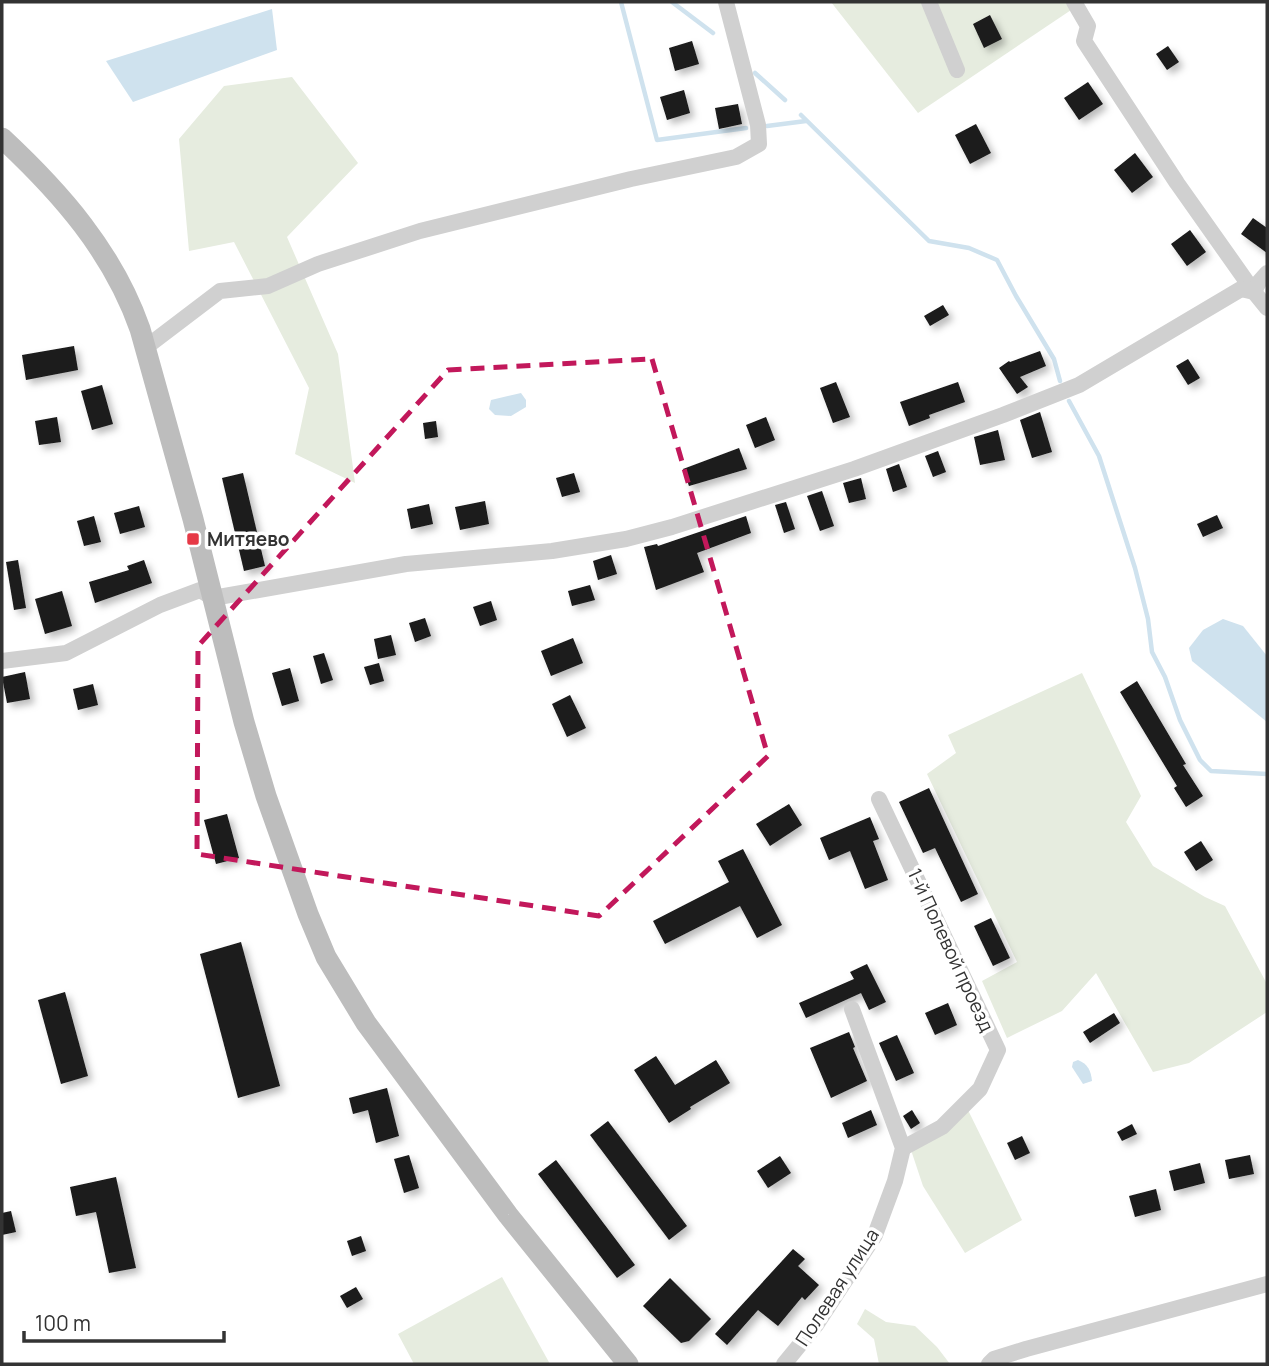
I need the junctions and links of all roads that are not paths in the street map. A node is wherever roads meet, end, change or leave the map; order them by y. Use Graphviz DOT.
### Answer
graph roads {
  1 [pos="726,2"];
  2 [pos="929,2"];
  3 [pos="1074,2"];
  4 [pos="957,70"];
  5 [pos="2,138"];
  6 [pos="1267,273"];
  7 [pos="1254,292"];
  8 [pos="1267,308"];
  9 [pos="145,348"];
  10 [pos="213,598"];
  11 [pos="2,661"];
  12 [pos="879,799"];
  13 [pos="852,1009"];
  14 [pos="903,1149"];
  15 [pos="1267,1284"];
  16 [pos="628,1364"];
  17 [pos="784,1364"];
  18 [pos="989,1364"];
  1 -- 9 [label="street"];
  2 -- 4 [label="street"];
  3 -- 7 [label="street"];
  5 -- 9 [label="street"];
  6 -- 7 [label="street"];
  7 -- 8 [label="street"];
  7 -- 10 [label="street"];
  9 -- 10 [label="street"];
  10 -- 11 [label="street"];
  10 -- 16 [label="street"];
  12 -- 14 [label="street, 1-й Полевой проезд"];
  13 -- 14 [label="street"];
  14 -- 17 [label="street, Полевая улица"];
  15 -- 18 [label="street"];
}
